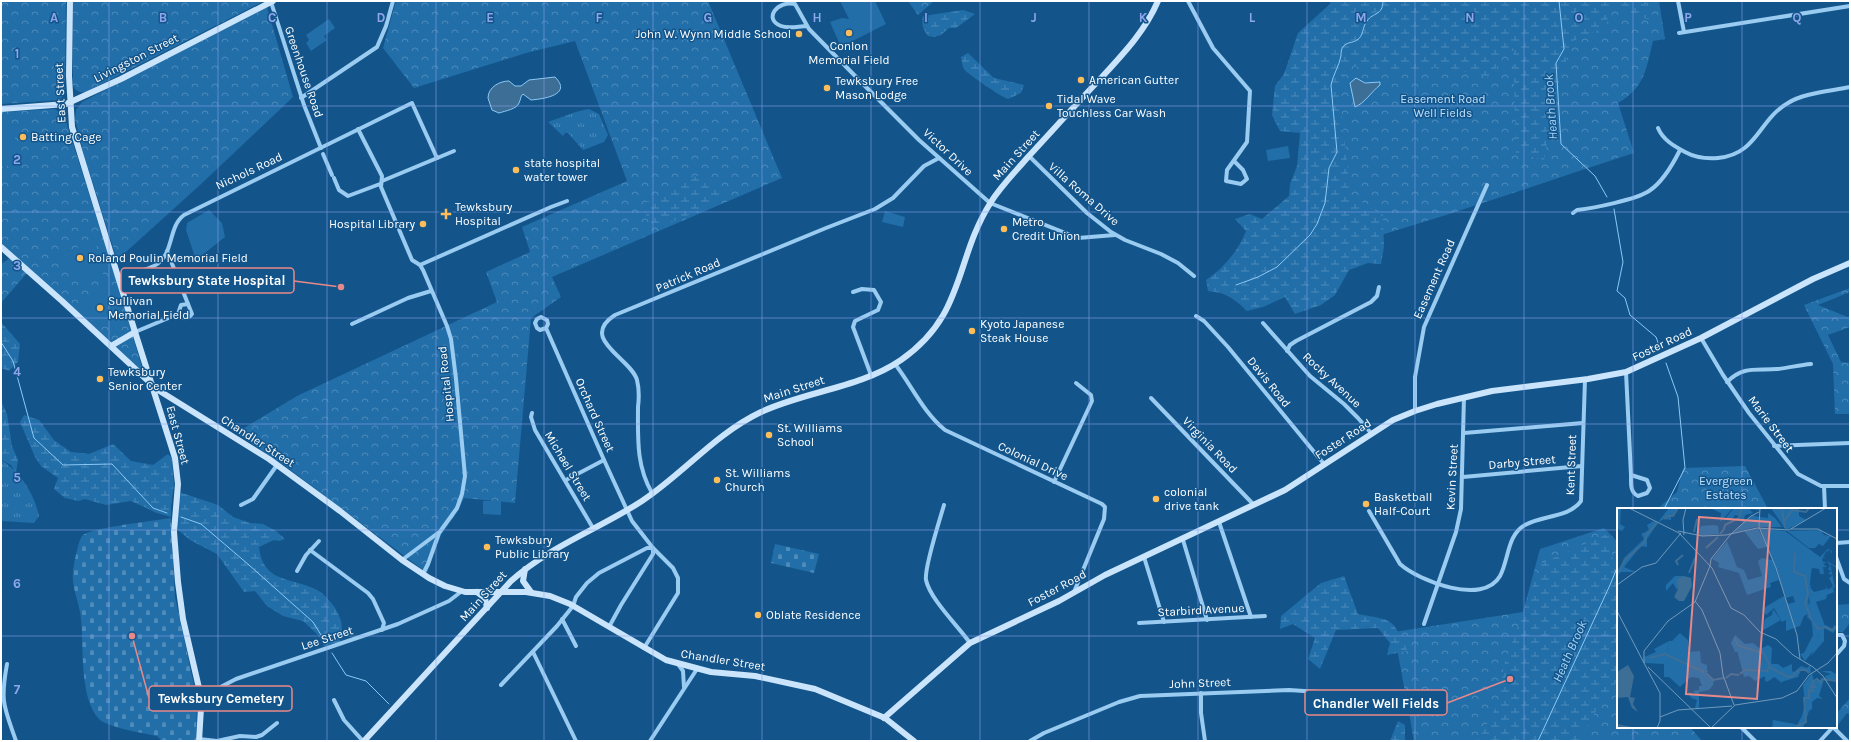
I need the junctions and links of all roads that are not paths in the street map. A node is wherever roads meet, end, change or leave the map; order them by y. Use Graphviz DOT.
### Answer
graph roads {
  1 [pos="70,1"];
  2 [pos="393,1"];
  3 [pos="1158,1"];
  4 [pos="1188,1"];
  5 [pos="1678,1"];
  6 [pos="272,2"];
  7 [pos="1850,6"];
  8 [pos="807,26"];
  9 [pos="1684,32"];
  10 [pos="1679,33"];
  11 [pos="1850,87"];
  12 [pos="301,98"];
  13 [pos="70,102"];
  14 [pos="1,109"];
  15 [pos="1658,128"];
  16 [pos="358,129"];
  17 [pos="321,148"];
  18 [pos="1680,150"];
  19 [pos="454,151"];
  20 [pos="323,154"];
  21 [pos="1029,156"];
  22 [pos="437,158"];
  23 [pos="939,158"];
  24 [pos="1234,161"];
  25 [pos="381,182"];
  26 [pos="1487,185"];
  27 [pos="567,201"];
  28 [pos="990,203"];
  29 [pos="1573,212"];
  30 [pos="1115,235"];
  31 [pos="1,247"];
  32 [pos="167,251"];
  33 [pos="1850,263"];
  34 [pos="420,265"];
  35 [pos="118,276"];
  36 [pos="1194,276"];
  37 [pos="1379,287"];
  38 [pos="431,291"];
  39 [pos="853,292"];
  40 [pos="188,304"];
  41 [pos="178,314"];
  42 [pos="1196,316"];
  43 [pos="1263,323"];
  44 [pos="352,324"];
  45 [pos="546,328"];
  46 [pos="135,332"];
  47 [pos="1700,338"];
  48 [pos="110,346"];
  49 [pos="1287,351"];
  50 [pos="894,364"];
  51 [pos="1811,364"];
  52 [pos="1626,372"];
  53 [pos="872,375"];
  54 [pos="1585,379"];
  55 [pos="1727,382"];
  56 [pos="1076,383"];
  57 [pos="152,386"];
  58 [pos="1464,397"];
  59 [pos="1151,398"];
  60 [pos="1415,411"];
  61 [pos="532,413"];
  62 [pos="1583,423"];
  63 [pos="1371,433"];
  64 [pos="1464,433"];
  65 [pos="1850,443"];
  66 [pos="1774,446"];
  67 [pos="604,460"];
  68 [pos="1324,464"];
  69 [pos="277,465"];
  70 [pos="1582,466"];
  71 [pos="1631,475"];
  72 [pos="1463,477"];
  73 [pos="566,480"];
  74 [pos="1054,482"];
  75 [pos="1824,486"];
  76 [pos="1850,486"];
  77 [pos="652,493"];
  78 [pos="241,505"];
  79 [pos="944,505"];
  80 [pos="1254,505"];
  81 [pos="1826,508"];
  82 [pos="628,509"];
  83 [pos="1369,511"];
  84 [pos="1219,522"];
  85 [pos="593,528"];
  86 [pos="439,533"];
  87 [pos="1182,540"];
  88 [pos="319,541"];
  89 [pos="1850,542"];
  90 [pos="1837,543"];
  91 [pos="653,548"];
  92 [pos="310,550"];
  93 [pos="1144,557"];
  94 [pos="402,560"];
  95 [pos="1837,560"];
  96 [pos="526,567"];
  97 [pos="297,571"];
  98 [pos="423,574"];
  99 [pos="1850,583"];
  100 [pos="1438,584"];
  101 [pos="462,591"];
  102 [pos="477,592"];
  103 [pos="501,592"];
  104 [pos="531,592"];
  105 [pos="1074,592"];
  106 [pos="573,606"];
  107 [pos="487,608"];
  108 [pos="1265,616"];
  109 [pos="1251,617"];
  110 [pos="562,619"];
  111 [pos="1207,620"];
  112 [pos="1164,622"];
  113 [pos="1140,624"];
  114 [pos="1424,624"];
  115 [pos="609,627"];
  116 [pos="381,630"];
  117 [pos="1837,635"];
  118 [pos="970,643"];
  119 [pos="576,646"];
  120 [pos="644,648"];
  121 [pos="533,652"];
  122 [pos="1837,652"];
  123 [pos="7,664"];
  124 [pos="678,664"];
  125 [pos="696,669"];
  126 [pos="502,684"];
  127 [pos="684,688"];
  128 [pos="1201,693"];
  129 [pos="1380,699"];
  130 [pos="334,700"];
  131 [pos="201,706"];
  132 [pos="884,718"];
  133 [pos="277,723"];
  134 [pos="1742,728"];
  135 [pos="1832,728"];
  136 [pos="1834,728"];
  137 [pos="199,740"];
  138 [pos="16,741"];
  139 [pos="364,741"];
  140 [pos="577,741"];
  141 [pos="650,741"];
  142 [pos="914,741"];
  143 [pos="1030,741"];
  144 [pos="1205,741"];
  145 [pos="1755,741"];
  146 [pos="1820,741"];
  147 [pos="1847,741"];
  1 -- 13 [label="main road, East Street"];
  2 -- 12 [label="street"];
  3 -- 21 [label="main road, Main Street"];
  4 -- 24 [label="street"];
  5 -- 9 [label="street"];
  6 -- 12 [label="street, Greenhouse Road"];
  6 -- 13 [label="main road, Livingston Street"];
  7 -- 9 [label="street"];
  8 -- 8 [label="street, Victor Drive"];
  8 -- 23 [label="street, Victor Drive"];
  9 -- 10 [label="street"];
  11 -- 18 [label="street"];
  12 -- 17 [label="street, Greenhouse Road"];
  13 -- 14 [label="main road, Livingston Street"];
  13 -- 35 [label="main road, East Street"];
  15 -- 18 [label="street"];
  16 -- 17 [label="street, Nichols Road"];
  16 -- 22 [label="street, Nichols Road"];
  16 -- 25 [label="street, Hospital Road"];
  17 -- 32 [label="street, Nichols Road"];
  18 -- 29 [label="street"];
  19 -- 22 [label="street"];
  20 -- 25 [label="street"];
  21 -- 28 [label="main road, Main Street"];
  21 -- 30 [label="street, Villa Roma Drive"];
  22 -- 25 [label="street"];
  23 -- 28 [label="street, Victor Drive"];
  23 -- 77 [label="street, Patrick Road"];
  24 -- 24 [label="street"];
  25 -- 34 [label="street, Hospital Road"];
  26 -- 60 [label="street, Easement Road"];
  27 -- 34 [label="street"];
  28 -- 30 [label="street, Victor Drive"];
  28 -- 50 [label="main road, Main Street"];
  30 -- 36 [label="street, Villa Roma Drive"];
  31 -- 48 [label="main road, Chandler Street"];
  32 -- 35 [label="street, Nichols Road"];
  32 -- 40 [label="street"];
  33 -- 47 [label="main road, Foster Road"];
  34 -- 38 [label="street, Hospital Road"];
  35 -- 46 [label="main road, East Street"];
  37 -- 49 [label="street"];
  38 -- 44 [label="street"];
  38 -- 86 [label="street, Hospital Road"];
  39 -- 53 [label="street"];
  40 -- 41 [label="street"];
  40 -- 41 [label="street"];
  41 -- 46 [label="street"];
  42 -- 68 [label="street, Davis Road"];
  43 -- 49 [label="street, Rocky Avenue"];
  45 -- 67 [label="street, Orchard Street"];
  46 -- 48 [label="main road"];
  46 -- 57 [label="main road, East Street"];
  47 -- 52 [label="main road, Foster Road"];
  47 -- 55 [label="street, Marie Street"];
  48 -- 57 [label="main road, Chandler Street"];
  49 -- 63 [label="street, Rocky Avenue"];
  50 -- 53 [label="main road, Main Street"];
  50 -- 74 [label="street, Colonial Drive"];
  51 -- 55 [label="street"];
  52 -- 54 [label="main road, Foster Road"];
  52 -- 71 [label="street"];
  53 -- 77 [label="main road, Main Street"];
  54 -- 58 [label="main road, Foster Road"];
  54 -- 62 [label="street, Kent Street"];
  55 -- 66 [label="street, Marie Street"];
  56 -- 74 [label="street"];
  57 -- 69 [label="main road, Chandler Street"];
  57 -- 131 [label="main road, East Street"];
  58 -- 60 [label="main road, Foster Road"];
  58 -- 64 [label="street, Kevin Street"];
  59 -- 80 [label="street, Virginia Road"];
  60 -- 63 [label="main road, Foster Road"];
  61 -- 73 [label="street, Michael Street"];
  62 -- 64 [label="street"];
  62 -- 70 [label="street, Kent Street"];
  63 -- 68 [label="main road, Foster Road"];
  64 -- 72 [label="street, Kevin Street"];
  65 -- 66 [label="street"];
  66 -- 75 [label="street, Marie Street"];
  67 -- 73 [label="street"];
  67 -- 82 [label="street, Orchard Street"];
  68 -- 80 [label="main road, Foster Road"];
  69 -- 78 [label="street"];
  69 -- 94 [label="main road, Chandler Street"];
  70 -- 72 [label="street, Darby Street"];
  70 -- 100 [label="street, Kent Street"];
  71 -- 71 [label="street"];
  72 -- 100 [label="street, Kevin Street"];
  73 -- 85 [label="street, Michael Street"];
  74 -- 105 [label="street, Colonial Drive"];
  75 -- 76 [label="street, Marie Street"];
  75 -- 81 [label="street"];
  77 -- 82 [label="main road, Main Street"];
  79 -- 118 [label="street"];
  80 -- 84 [label="main road, Foster Road"];
  82 -- 85 [label="main road, Main Street"];
  82 -- 91 [label="street, Orchard Street"];
  83 -- 100 [label="street, Kent Street"];
  84 -- 87 [label="main road, Foster Road"];
  84 -- 109 [label="street"];
  85 -- 96 [label="main road, Main Street"];
  86 -- 94 [label="street, Hospital Road"];
  86 -- 98 [label="street, Hospital Road"];
  87 -- 93 [label="main road, Foster Road"];
  87 -- 111 [label="street"];
  88 -- 92 [label="street"];
  89 -- 90 [label="street"];
  91 -- 106 [label="street"];
  91 -- 115 [label="street"];
  91 -- 120 [label="street, Orchard Street"];
  92 -- 97 [label="street"];
  92 -- 116 [label="street"];
  93 -- 105 [label="main road, Foster Road"];
  93 -- 112 [label="street"];
  94 -- 98 [label="main road, Chandler Street"];
  95 -- 99 [label="street"];
  96 -- 103 [label="main road, Main Street"];
  96 -- 104 [label="main road"];
  98 -- 101 [label="main road, Chandler Street"];
  100 -- 114 [label="street, Kevin Street"];
  101 -- 102 [label="main road, Chandler Street"];
  101 -- 116 [label="street, Lee Street"];
  102 -- 103 [label="main road, Chandler Street"];
  102 -- 107 [label="main road"];
  103 -- 104 [label="main road, Chandler Street"];
  103 -- 107 [label="main road, Main Street"];
  104 -- 106 [label="main road, Chandler Street"];
  105 -- 118 [label="main road, Foster Road"];
  106 -- 110 [label="street"];
  106 -- 115 [label="main road, Chandler Street"];
  107 -- 139 [label="main road, Main Street"];
  108 -- 109 [label="street, Starbird Avenue"];
  109 -- 111 [label="street, Starbird Avenue"];
  110 -- 119 [label="street"];
  110 -- 121 [label="street"];
  111 -- 112 [label="street, Starbird Avenue"];
  112 -- 113 [label="street, Starbird Avenue"];
  115 -- 120 [label="main road, Chandler Street"];
  116 -- 131 [label="street, Lee Street"];
  117 -- 122 [label="street"];
  118 -- 132 [label="main road, Foster Road"];
  120 -- 124 [label="main road, Chandler Street"];
  121 -- 126 [label="street"];
  121 -- 140 [label="street"];
  123 -- 138 [label="street"];
  124 -- 125 [label="main road, Chandler Street"];
  124 -- 127 [label="street"];
  125 -- 127 [label="street"];
  125 -- 132 [label="main road, Chandler Street"];
  127 -- 141 [label="street"];
  128 -- 129 [label="street, John Street"];
  128 -- 143 [label="street, John Street"];
  128 -- 144 [label="street"];
  130 -- 139 [label="street"];
  131 -- 137 [label="main road, East Street"];
  132 -- 142 [label="main road, Chandler Street"];
  133 -- 137 [label="street"];
  134 -- 145 [label="street"];
  135 -- 146 [label="street"];
  136 -- 147 [label="street"];
}
